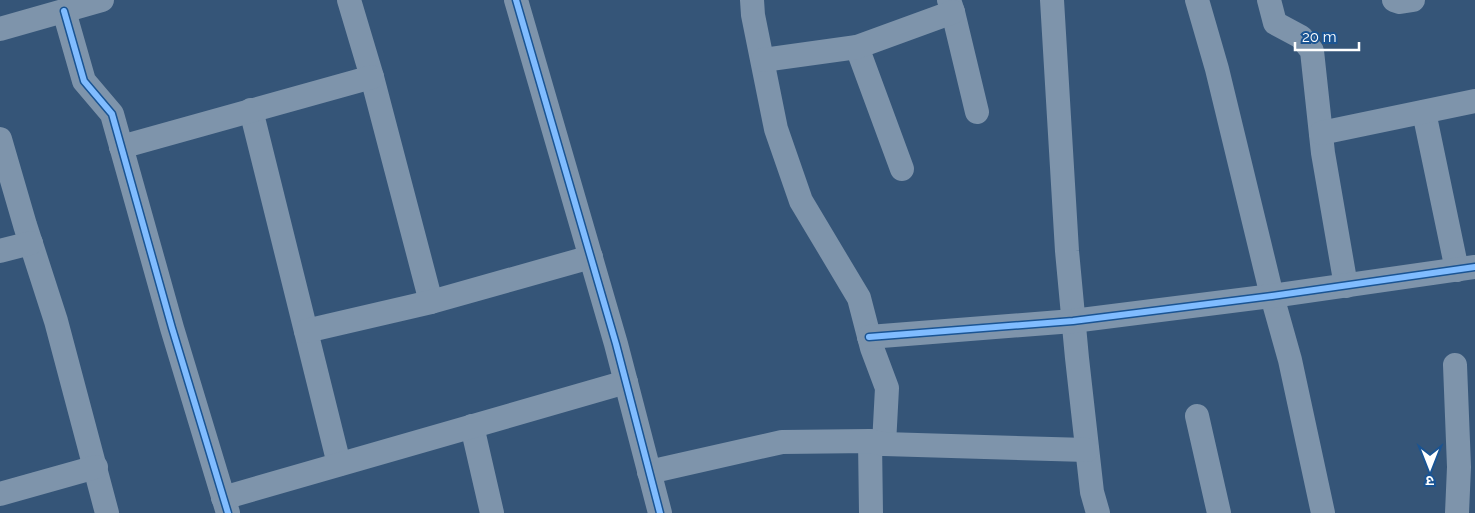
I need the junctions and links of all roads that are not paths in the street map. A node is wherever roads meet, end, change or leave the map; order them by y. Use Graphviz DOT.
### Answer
graph roads {
  1 [pos="102,0"];
  2 [pos="349,0"];
  3 [pos="516,0"];
  4 [pos="752,0"];
  5 [pos="1052,0"];
  6 [pos="1197,0"];
  7 [pos="1269,0"];
  8 [pos="1394,0"];
  9 [pos="1413,0"];
  10 [pos="951,6"];
  11 [pos="64,11"];
  12 [pos="0,29"];
  13 [pos="857,47"];
  14 [pos="762,60"];
  15 [pos="372,77"];
  16 [pos="1475,101"];
  17 [pos="251,110"];
  18 [pos="977,112"];
  19 [pos="1424,112"];
  20 [pos="1321,134"];
  21 [pos="0,139"];
  22 [pos="121,147"];
  23 [pos="902,169"];
  24 [pos="31,243"];
  25 [pos="0,251"];
  26 [pos="590,257"];
  27 [pos="1466,268"];
  28 [pos="1346,286"];
  29 [pos="1272,296"];
  30 [pos="430,302"];
  31 [pos="1073,321"];
  32 [pos="306,331"];
  33 [pos="869,337"];
  34 [pos="1455,365"];
  35 [pos="626,382"];
  36 [pos="1197,416"];
  37 [pos="472,426"];
  38 [pos="877,442"];
  39 [pos="1087,450"];
  40 [pos="339,464"];
  41 [pos="96,467"];
  42 [pos="649,472"];
  43 [pos="0,494"];
  44 [pos="225,505"];
  45 [pos="107,513"];
  46 [pos="492,513"];
  47 [pos="660,513"];
  48 [pos="871,513"];
  49 [pos="1098,513"];
  50 [pos="1218,513"];
  51 [pos="1323,513"];
  52 [pos="1457,513"];
  1 -- 11 [label="street"];
  2 -- 15 [label="street"];
  3 -- 26 [label="street"];
  4 -- 14 [label="street"];
  5 -- 31 [label="street"];
  6 -- 29 [label="street"];
  7 -- 20 [label="street"];
  8 -- 9 [label="street"];
  10 -- 13 [label="street"];
  10 -- 18 [label="street"];
  11 -- 12 [label="street"];
  11 -- 22 [label="street"];
  13 -- 14 [label="street"];
  13 -- 23 [label="street"];
  14 -- 33 [label="street"];
  15 -- 17 [label="street"];
  15 -- 30 [label="street"];
  16 -- 19 [label="street"];
  17 -- 22 [label="street"];
  17 -- 32 [label="street"];
  19 -- 20 [label="street"];
  19 -- 27 [label="street"];
  20 -- 28 [label="street"];
  21 -- 24 [label="street"];
  22 -- 44 [label="street"];
  24 -- 25 [label="street"];
  24 -- 41 [label="street"];
  26 -- 30 [label="street"];
  26 -- 35 [label="street"];
  27 -- 28 [label="street"];
  28 -- 29 [label="street"];
  29 -- 31 [label="street"];
  29 -- 51 [label="street"];
  30 -- 32 [label="street"];
  31 -- 33 [label="street"];
  31 -- 39 [label="street"];
  32 -- 40 [label="street"];
  33 -- 38 [label="street"];
  34 -- 52 [label="street"];
  35 -- 37 [label="street"];
  35 -- 42 [label="street"];
  36 -- 50 [label="street"];
  37 -- 40 [label="street"];
  37 -- 46 [label="street"];
  38 -- 39 [label="street"];
  38 -- 42 [label="street"];
  38 -- 48 [label="street"];
  39 -- 49 [label="street"];
  40 -- 44 [label="street"];
  41 -- 43 [label="street"];
  41 -- 45 [label="street"];
  42 -- 47 [label="street"];
}
